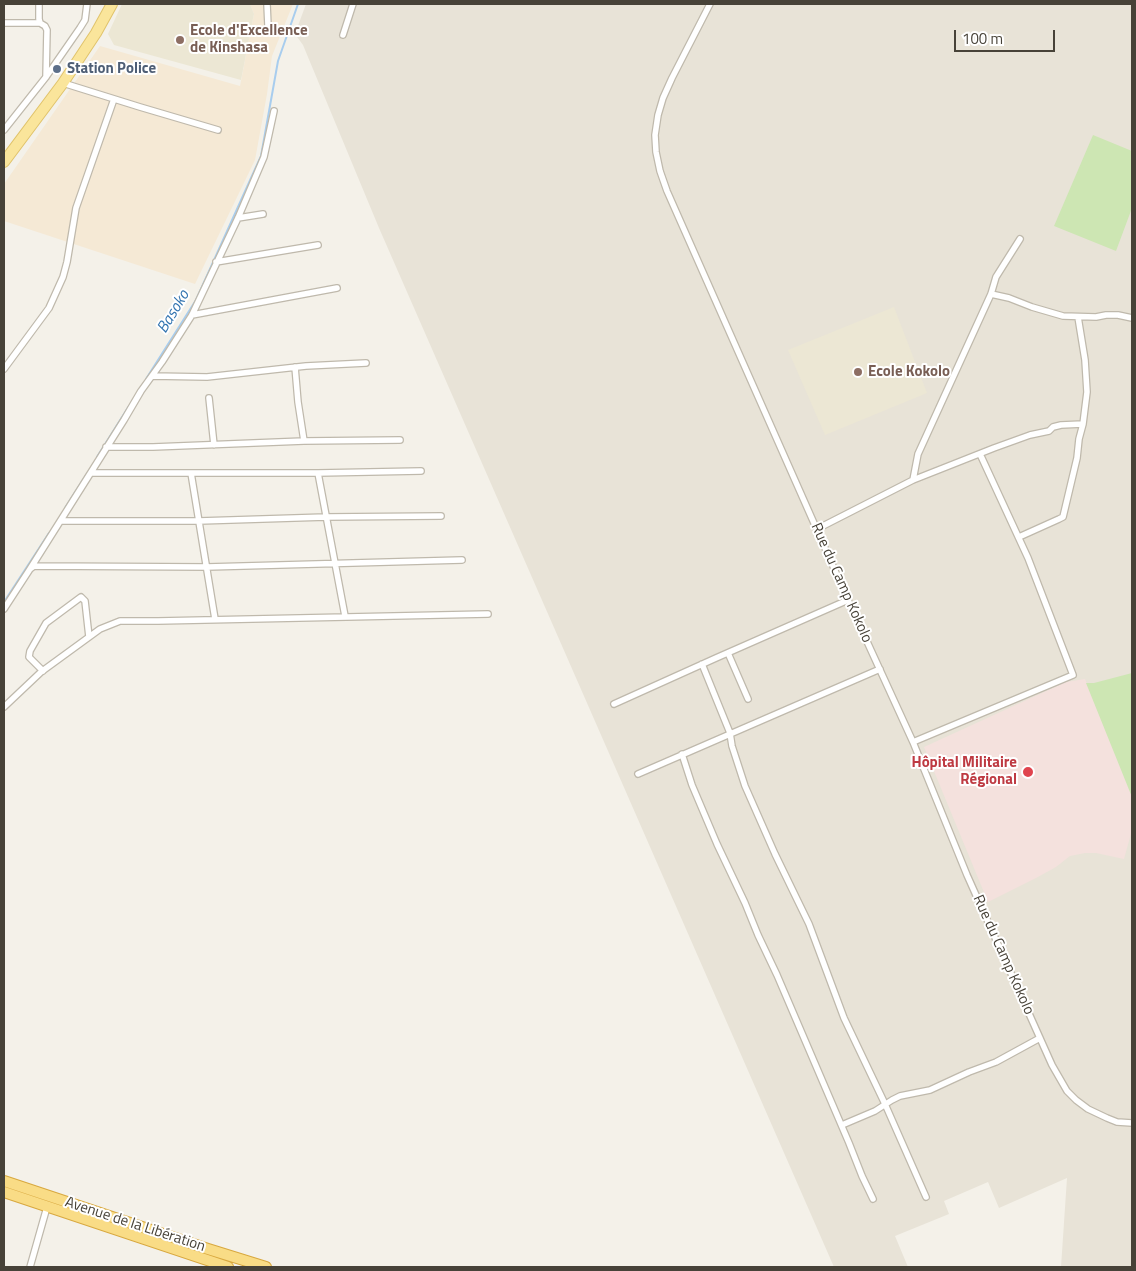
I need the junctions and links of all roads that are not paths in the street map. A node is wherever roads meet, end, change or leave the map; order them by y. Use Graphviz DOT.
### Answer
graph roads {
  1 [pos="40,4"];
  2 [pos="87,4"];
  3 [pos="112,4"];
  4 [pos="267,4"];
  5 [pos="353,4"];
  6 [pos="710,4"];
  7 [pos="40,23"];
  8 [pos="4,24"];
  9 [pos="269,29"];
  10 [pos="343,35"];
  11 [pos="46,77"];
  12 [pos="64,83"];
  13 [pos="114,99"];
  14 [pos="274,111"];
  15 [pos="4,130"];
  16 [pos="218,130"];
  17 [pos="4,162"];
  18 [pos="263,214"];
  19 [pos="238,218"];
  20 [pos="1020,239"];
  21 [pos="318,244"];
  22 [pos="216,262"];
  23 [pos="336,288"];
  24 [pos="990,294"];
  25 [pos="192,315"];
  26 [pos="1078,317"];
  27 [pos="1132,318"];
  28 [pos="366,362"];
  29 [pos="295,367"];
  30 [pos="4,369"];
  31 [pos="152,376"];
  32 [pos="209,398"];
  33 [pos="1083,424"];
  34 [pos="400,440"];
  35 [pos="304,441"];
  36 [pos="214,445"];
  37 [pos="106,447"];
  38 [pos="980,454"];
  39 [pos="420,471"];
  40 [pos="91,473"];
  41 [pos="191,473"];
  42 [pos="318,473"];
  43 [pos="914,480"];
  44 [pos="442,516"];
  45 [pos="326,517"];
  46 [pos="60,521"];
  47 [pos="199,522"];
  48 [pos="817,530"];
  49 [pos="1019,537"];
  50 [pos="462,560"];
  51 [pos="335,564"];
  52 [pos="207,568"];
  53 [pos="30,569"];
  54 [pos="848,600"];
  55 [pos="4,609"];
  56 [pos="488,614"];
  57 [pos="345,616"];
  58 [pos="215,619"];
  59 [pos="89,637"];
  60 [pos="728,653"];
  61 [pos="702,664"];
  62 [pos="880,669"];
  63 [pos="43,671"];
  64 [pos="748,699"];
  65 [pos="614,704"];
  66 [pos="4,707"];
  67 [pos="730,733"];
  68 [pos="913,742"];
  69 [pos="682,754"];
  70 [pos="638,774"];
  71 [pos="1040,1038"];
  72 [pos="885,1104"];
  73 [pos="1132,1123"];
  74 [pos="842,1125"];
  75 [pos="4,1181"];
  76 [pos="4,1192"];
  77 [pos="926,1197"];
  78 [pos="873,1199"];
  79 [pos="47,1207"];
  80 [pos="30,1267"];
  81 [pos="228,1267"];
  82 [pos="266,1267"];
  1 -- 7 [label="street"];
  2 -- 11 [label="street"];
  3 -- 12 [label="main road"];
  4 -- 9 [label="street"];
  5 -- 10 [label="street"];
  6 -- 48 [label="street, Rue du Camp Kokolo"];
  7 -- 8 [label="street"];
  7 -- 11 [label="street"];
  11 -- 15 [label="street"];
  12 -- 13 [label="street"];
  12 -- 17 [label="main road"];
  13 -- 16 [label="street"];
  13 -- 30 [label="street"];
  14 -- 19 [label="street"];
  18 -- 19 [label="street"];
  19 -- 22 [label="street"];
  20 -- 24 [label="street"];
  21 -- 22 [label="street"];
  22 -- 25 [label="street"];
  23 -- 25 [label="street"];
  24 -- 26 [label="street"];
  24 -- 43 [label="street"];
  25 -- 31 [label="street"];
  26 -- 27 [label="street"];
  26 -- 33 [label="street"];
  28 -- 29 [label="street"];
  29 -- 31 [label="street"];
  29 -- 35 [label="street"];
  31 -- 37 [label="street"];
  32 -- 36 [label="street"];
  33 -- 38 [label="street"];
  33 -- 49 [label="street"];
  34 -- 35 [label="street"];
  35 -- 36 [label="street"];
  36 -- 37 [label="street"];
  37 -- 40 [label="street"];
  38 -- 43 [label="street"];
  38 -- 49 [label="street"];
  39 -- 42 [label="street"];
  40 -- 41 [label="street"];
  40 -- 46 [label="street"];
  41 -- 42 [label="street"];
  41 -- 47 [label="street"];
  42 -- 45 [label="street"];
  43 -- 48 [label="street"];
  44 -- 45 [label="street"];
  45 -- 47 [label="street"];
  45 -- 51 [label="street"];
  46 -- 47 [label="street"];
  46 -- 53 [label="street"];
  47 -- 52 [label="street"];
  48 -- 54 [label="street, Rue du Camp Kokolo"];
  49 -- 68 [label="street"];
  50 -- 51 [label="street"];
  51 -- 52 [label="street"];
  51 -- 57 [label="street"];
  52 -- 53 [label="street"];
  52 -- 58 [label="street"];
  53 -- 55 [label="street"];
  54 -- 60 [label="street"];
  54 -- 62 [label="street, Rue du Camp Kokolo"];
  56 -- 57 [label="street"];
  57 -- 58 [label="street"];
  58 -- 59 [label="street"];
  59 -- 63 [label="street"];
  59 -- 63 [label="street"];
  60 -- 61 [label="street"];
  60 -- 64 [label="street"];
  61 -- 65 [label="street"];
  61 -- 67 [label="street"];
  62 -- 67 [label="street"];
  62 -- 68 [label="street, Rue du Camp Kokolo"];
  63 -- 66 [label="street"];
  67 -- 69 [label="street"];
  67 -- 72 [label="street"];
  68 -- 71 [label="street, Rue du Camp Kokolo"];
  69 -- 70 [label="street"];
  69 -- 74 [label="street"];
  71 -- 72 [label="street"];
  71 -- 73 [label="street, Rue du Camp Kokolo"];
  72 -- 74 [label="street"];
  72 -- 77 [label="street"];
  74 -- 78 [label="street"];
  75 -- 82 [label="highway, Avenue de la Libération"];
  76 -- 79 [label="highway, Avenue de la Libération"];
  79 -- 80 [label="street"];
  79 -- 81 [label="highway, Avenue de la Libération"];
}
